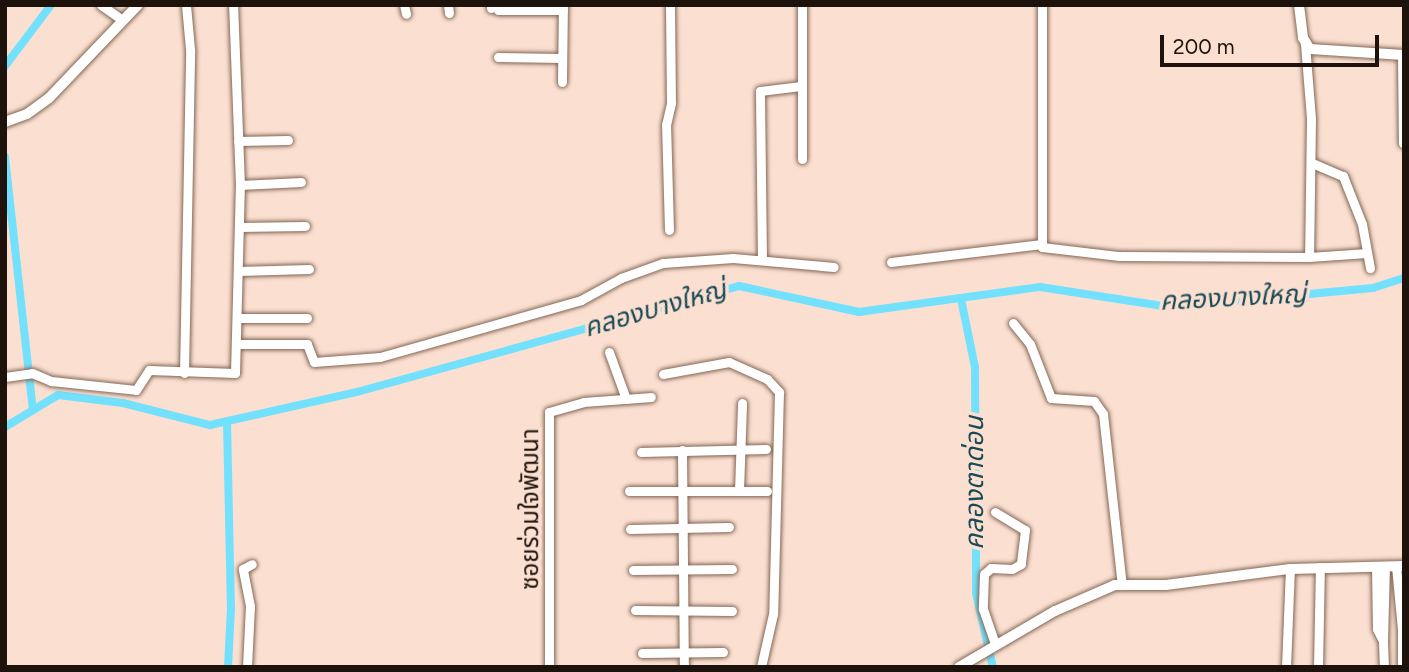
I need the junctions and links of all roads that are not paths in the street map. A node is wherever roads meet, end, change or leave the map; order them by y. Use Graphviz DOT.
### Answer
graph roads {
  1 [pos="101,5"];
  2 [pos="138,5"];
  3 [pos="186,5"];
  4 [pos="233,5"];
  5 [pos="670,5"];
  6 [pos="802,5"];
  7 [pos="1042,5"];
  8 [pos="1299,5"];
  9 [pos="493,8"];
  10 [pos="563,8"];
  11 [pos="121,19"];
  12 [pos="1305,44"];
  13 [pos="1403,55"];
  14 [pos="498,57"];
  15 [pos="562,58"];
  16 [pos="562,82"];
  17 [pos="801,86"];
  18 [pos="8,121"];
  19 [pos="288,140"];
  20 [pos="238,141"];
  21 [pos="1403,143"];
  22 [pos="803,159"];
  23 [pos="1312,163"];
  24 [pos="301,182"];
  25 [pos="240,185"];
  26 [pos="305,226"];
  27 [pos="239,227"];
  28 [pos="669,230"];
  29 [pos="1042,244"];
  30 [pos="1367,253"];
  31 [pos="1309,257"];
  32 [pos="762,260"];
  33 [pos="891,262"];
  34 [pos="834,267"];
  35 [pos="1370,268"];
  36 [pos="309,269"];
  37 [pos="238,271"];
  38 [pos="237,318"];
  39 [pos="307,318"];
  40 [pos="1013,323"];
  41 [pos="236,344"];
  42 [pos="609,352"];
  43 [pos="184,373"];
  44 [pos="663,374"];
  45 [pos="5,377"];
  46 [pos="651,397"];
  47 [pos="626,399"];
  48 [pos="742,403"];
  49 [pos="739,448"];
  50 [pos="766,449"];
  51 [pos="682,450"];
  52 [pos="640,452"];
  53 [pos="683,490"];
  54 [pos="629,491"];
  55 [pos="739,491"];
  56 [pos="767,491"];
  57 [pos="995,513"];
  58 [pos="683,527"];
  59 [pos="729,527"];
  60 [pos="630,529"];
  61 [pos="252,564"];
  62 [pos="1390,566"];
  63 [pos="1320,567"];
  64 [pos="684,569"];
  65 [pos="732,569"];
  66 [pos="1290,569"];
  67 [pos="633,570"];
  68 [pos="1122,584"];
  69 [pos="635,610"];
  70 [pos="685,611"];
  71 [pos="732,611"];
  72 [pos="1403,627"];
  73 [pos="993,645"];
  74 [pos="684,652"];
  75 [pos="723,652"];
  76 [pos="642,653"];
  77 [pos="247,667"];
  78 [pos="550,667"];
  79 [pos="684,667"];
  80 [pos="761,667"];
  81 [pos="959,667"];
  82 [pos="1286,667"];
  83 [pos="1318,667"];
  84 [pos="1384,667"];
  85 [pos="1402,667"];
  1 -- 11 [label="street"];
  2 -- 11 [label="street"];
  3 -- 43 [label="street"];
  4 -- 20 [label="street"];
  5 -- 28 [label="street"];
  6 -- 17 [label="street"];
  7 -- 29 [label="street"];
  8 -- 12 [label="street"];
  9 -- 10 [label="street"];
  10 -- 15 [label="street"];
  11 -- 18 [label="street"];
  12 -- 13 [label="street"];
  12 -- 23 [label="street"];
  13 -- 21 [label="street"];
  14 -- 15 [label="street"];
  15 -- 16 [label="street"];
  17 -- 22 [label="street"];
  17 -- 32 [label="street"];
  19 -- 20 [label="street"];
  20 -- 25 [label="street"];
  23 -- 30 [label="street"];
  23 -- 31 [label="street"];
  24 -- 25 [label="street"];
  25 -- 27 [label="street"];
  26 -- 27 [label="street"];
  27 -- 37 [label="street"];
  29 -- 31 [label="street"];
  29 -- 33 [label="street"];
  30 -- 31 [label="street"];
  30 -- 35 [label="street"];
  32 -- 34 [label="street"];
  32 -- 41 [label="street"];
  36 -- 37 [label="street"];
  37 -- 38 [label="street"];
  38 -- 39 [label="street"];
  38 -- 41 [label="street"];
  40 -- 68 [label="street"];
  41 -- 43 [label="street"];
  42 -- 47 [label="street"];
  43 -- 45 [label="street"];
  44 -- 80 [label="street"];
  46 -- 47 [label="street, ซอยร่วมใจพัฒนา"];
  47 -- 78 [label="street, ซอยร่วมใจพัฒนา"];
  48 -- 49 [label="street"];
  49 -- 50 [label="street"];
  49 -- 51 [label="street"];
  49 -- 55 [label="street"];
  51 -- 52 [label="street"];
  51 -- 53 [label="street"];
  53 -- 54 [label="street"];
  53 -- 55 [label="street"];
  53 -- 58 [label="street"];
  55 -- 56 [label="street"];
  57 -- 73 [label="street"];
  58 -- 59 [label="street"];
  58 -- 60 [label="street"];
  58 -- 64 [label="street"];
  61 -- 77 [label="street"];
  62 -- 63 [label="street"];
  62 -- 72 [label="street"];
  62 -- 84 [label="street"];
  63 -- 66 [label="street"];
  63 -- 83 [label="street"];
  64 -- 65 [label="street"];
  64 -- 67 [label="street"];
  64 -- 70 [label="street"];
  66 -- 68 [label="street"];
  66 -- 82 [label="street"];
  68 -- 73 [label="street"];
  69 -- 70 [label="street"];
  70 -- 71 [label="street"];
  70 -- 74 [label="street"];
  72 -- 85 [label="street"];
  73 -- 81 [label="street"];
  74 -- 75 [label="street"];
  74 -- 76 [label="street"];
  74 -- 79 [label="street"];
}
